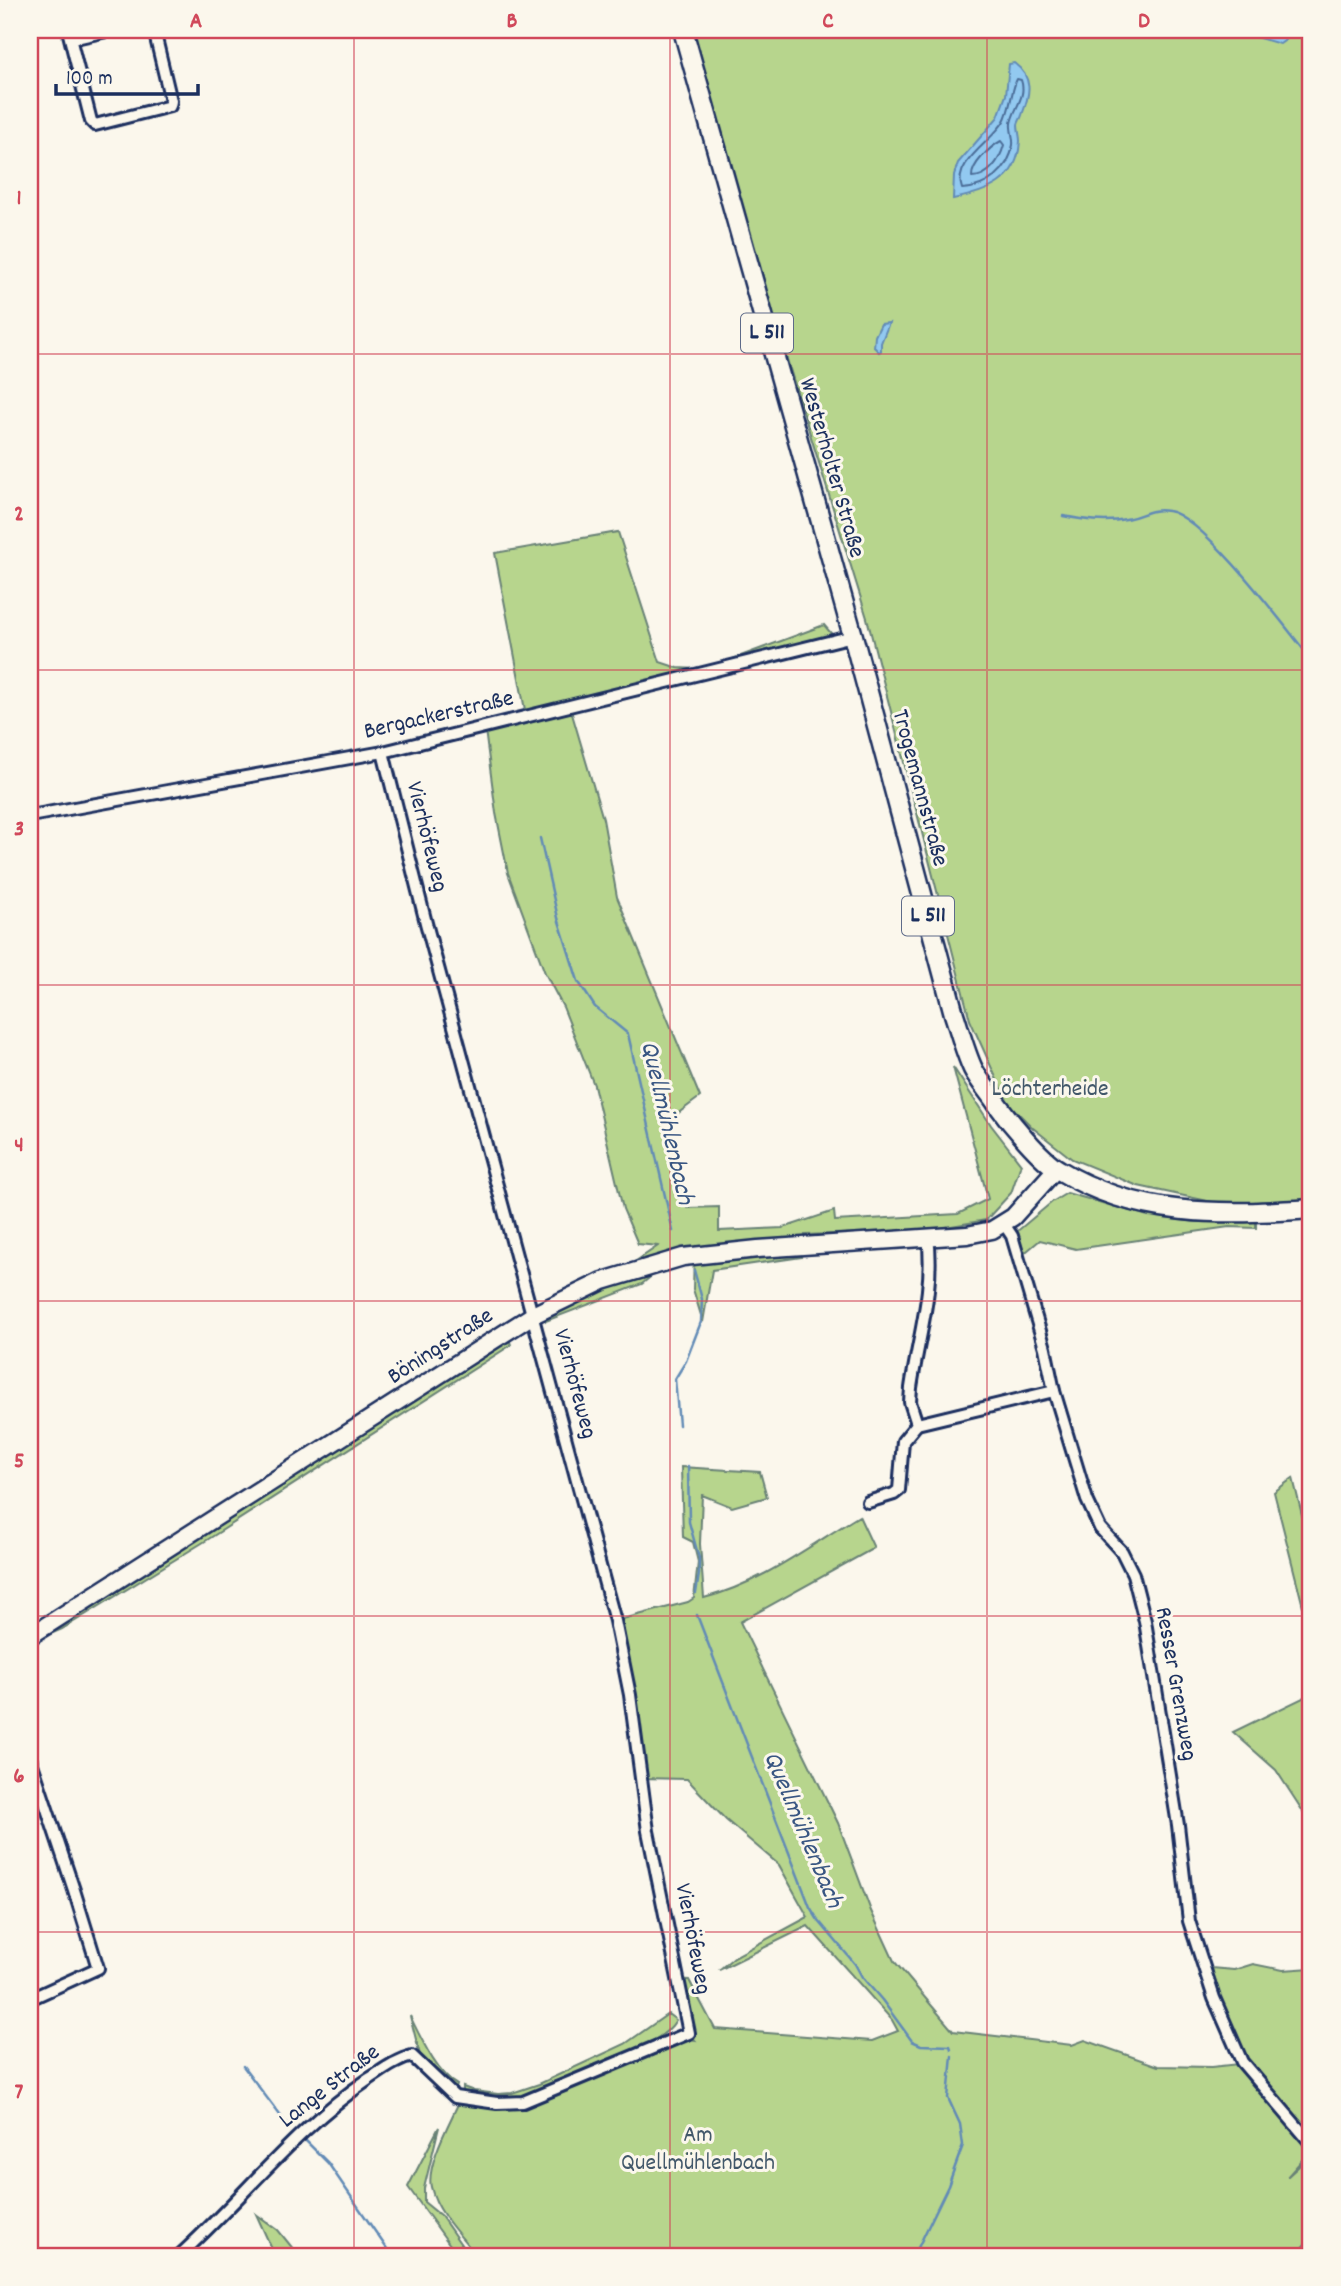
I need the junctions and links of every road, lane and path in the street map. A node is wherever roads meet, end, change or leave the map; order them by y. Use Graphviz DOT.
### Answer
graph roads {
  1 [pos="110,30"];
  2 [pos="154,30"];
  3 [pos="683,30"];
  4 [pos="69,34"];
  5 [pos="853,636"];
  6 [pos="383,752"];
  7 [pos="30,816"];
  8 [pos="1056,1169"];
  9 [pos="1311,1209"];
  10 [pos="1004,1224"];
  11 [pos="928,1237"];
  12 [pos="533,1315"];
  13 [pos="1054,1391"];
  14 [pos="917,1424"];
  15 [pos="868,1502"];
  16 [pos="30,1636"];
  17 [pos="30,1758"];
  18 [pos="30,1999"];
  19 [pos="689,2034"];
  20 [pos="1311,2143"];
  21 [pos="179,2256"];
  1 -- 4 [label="street"];
  2 -- 4 [label="street"];
  3 -- 5 [label="main road, Westerholter Straße / L 511"];
  5 -- 6 [label="street, Bergackerstraße"];
  5 -- 8 [label="main road, Trogemannstraße / L 511"];
  6 -- 7 [label="street, Bergackerstraße"];
  6 -- 12 [label="street, Vierhöfeweg"];
  8 -- 9 [label="main road, L 511"];
  8 -- 10 [label="main road, Böningstraße"];
  10 -- 11 [label="main road, Böningstraße"];
  10 -- 13 [label="street, Resser Grenzweg"];
  11 -- 12 [label="main road, Böningstraße"];
  11 -- 14 [label="street"];
  12 -- 16 [label="main road, Böningstraße"];
  12 -- 19 [label="street, Vierhöfeweg"];
  13 -- 14 [label="street"];
  13 -- 20 [label="street, Resser Grenzweg"];
  14 -- 15 [label="street"];
  17 -- 18 [label="street"];
  19 -- 21 [label="street, Lange Straße"];
}
